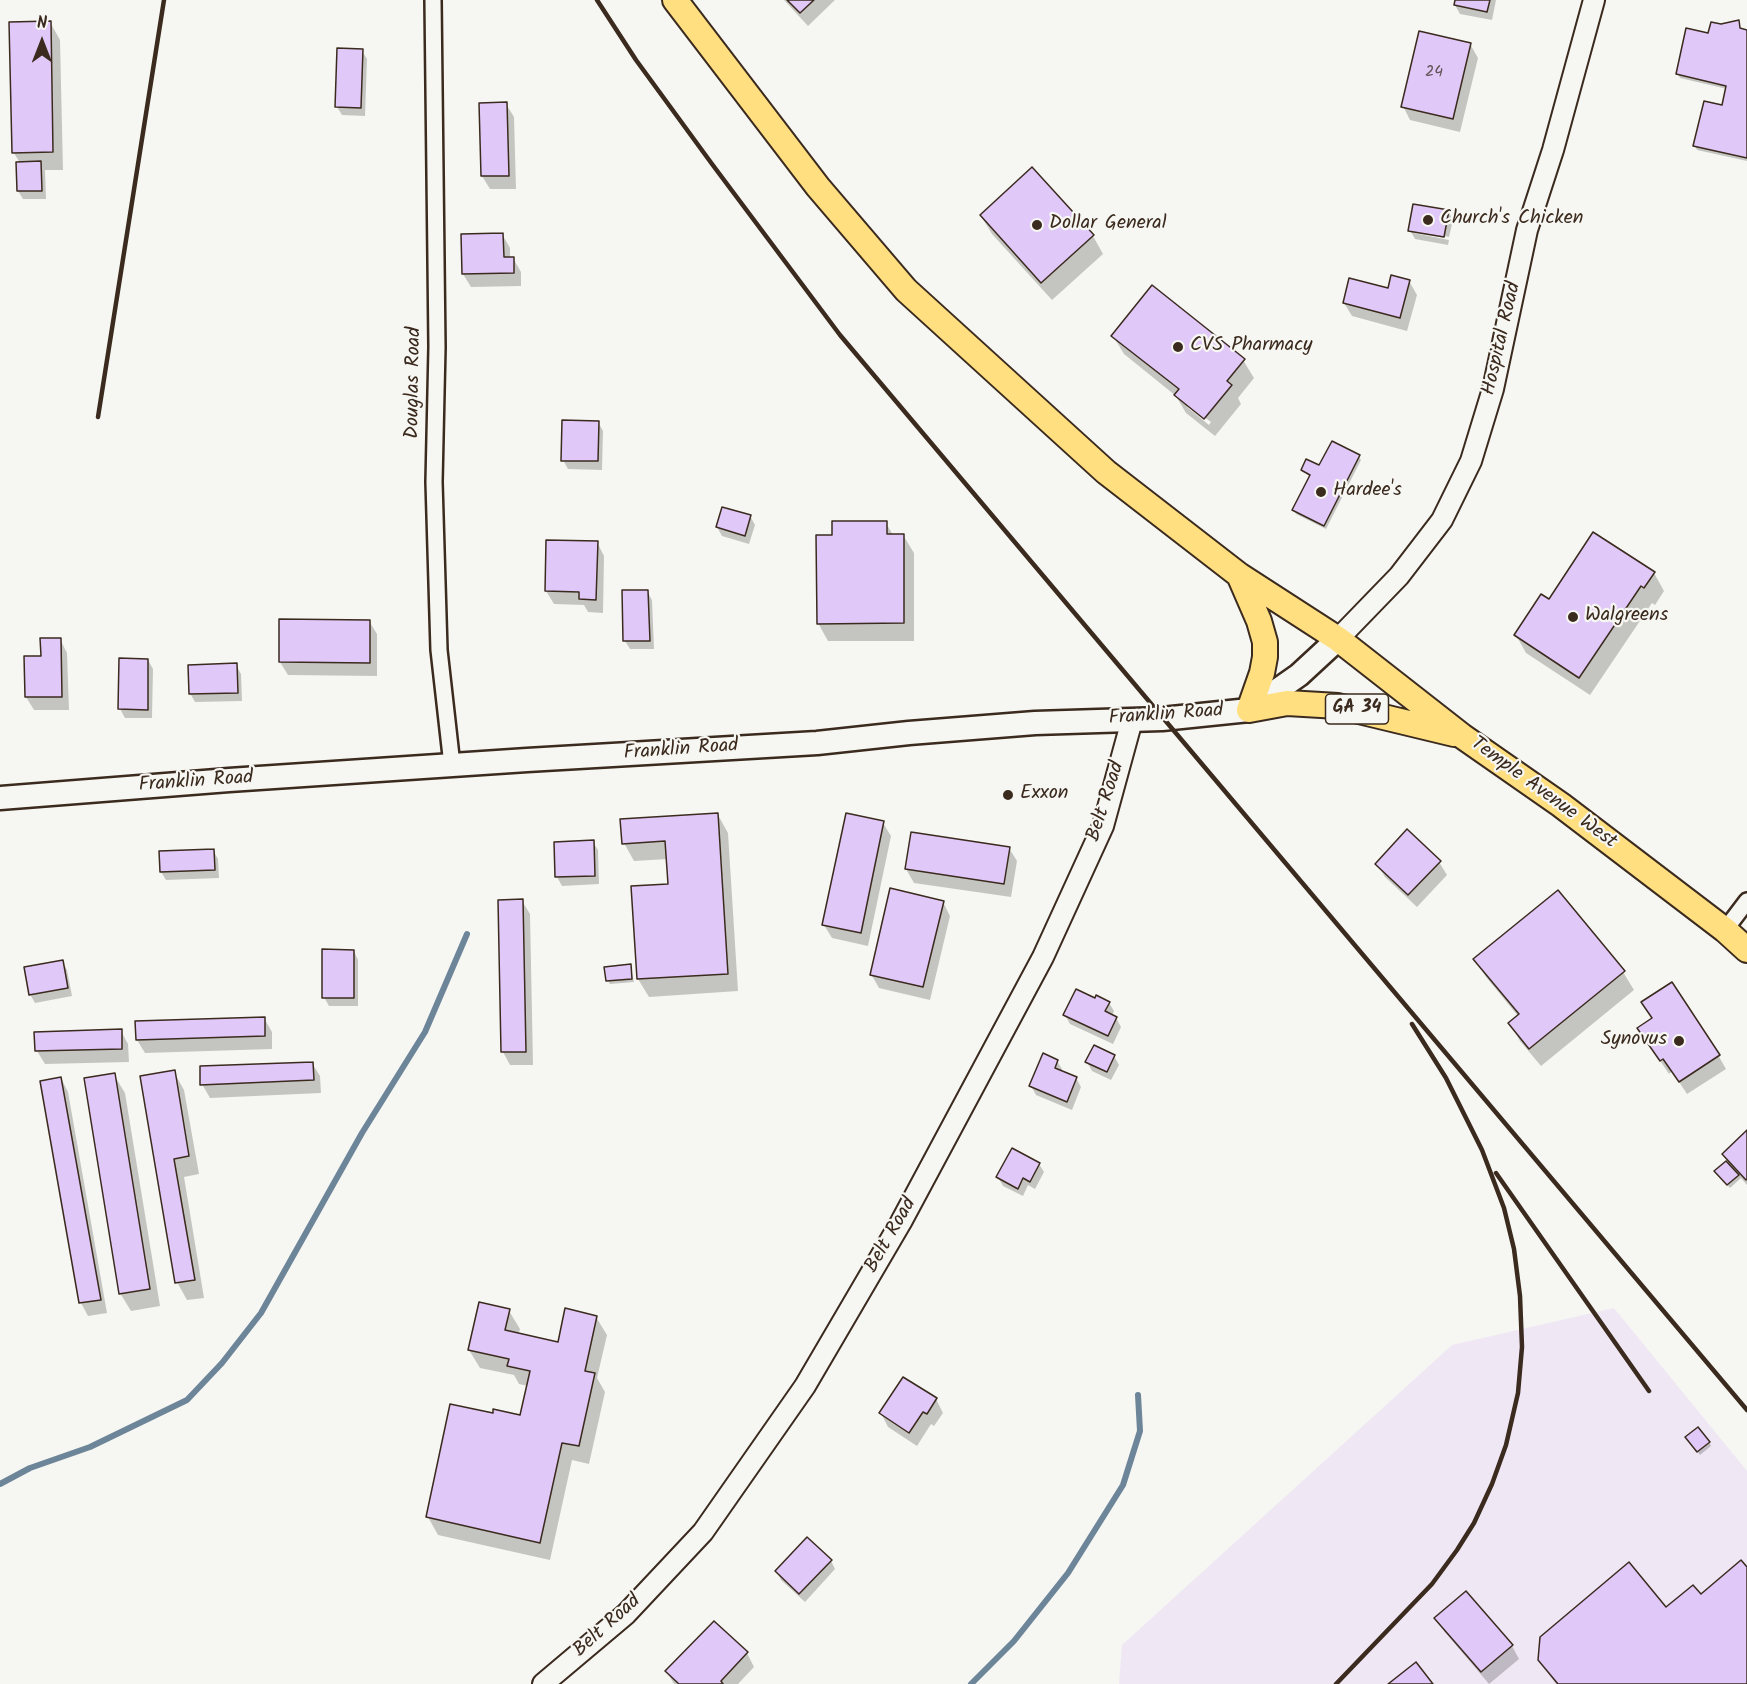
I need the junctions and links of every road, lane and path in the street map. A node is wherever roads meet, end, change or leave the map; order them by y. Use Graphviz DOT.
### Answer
graph roads {
  1 [pos="433,0"];
  2 [pos="675,0"];
  3 [pos="1594,0"];
  4 [pos="1239,574"];
  5 [pos="1338,639"];
  6 [pos="1249,710"];
  7 [pos="1132,720"];
  8 [pos="1462,736"];
  9 [pos="452,765"];
  10 [pos="0,798"];
  11 [pos="1747,901"];
  12 [pos="1725,930"];
  13 [pos="1747,950"];
  14 [pos="543,1684"];
  1 -- 9 [label="street, Douglas Road"];
  2 -- 4 [label="main road, Temple Avenue West"];
  3 -- 5 [label="street, Hospital Road"];
  4 -- 5 [label="main road, Temple Avenue West"];
  4 -- 6 [label="main road"];
  5 -- 6 [label="main road, Franklin Road / GA 34"];
  5 -- 8 [label="main road, Temple Avenue West"];
  6 -- 7 [label="main road, Franklin Road / GA 34"];
  6 -- 8 [label="main road, GA 34"];
  7 -- 9 [label="main road, Franklin Road / GA 34"];
  7 -- 14 [label="street, Belt Road"];
  8 -- 12 [label="main road, Temple Avenue West"];
  9 -- 10 [label="main road, Franklin Road / GA 34"];
  11 -- 12 [label="street"];
  12 -- 13 [label="main road, Temple Avenue West"];
}
